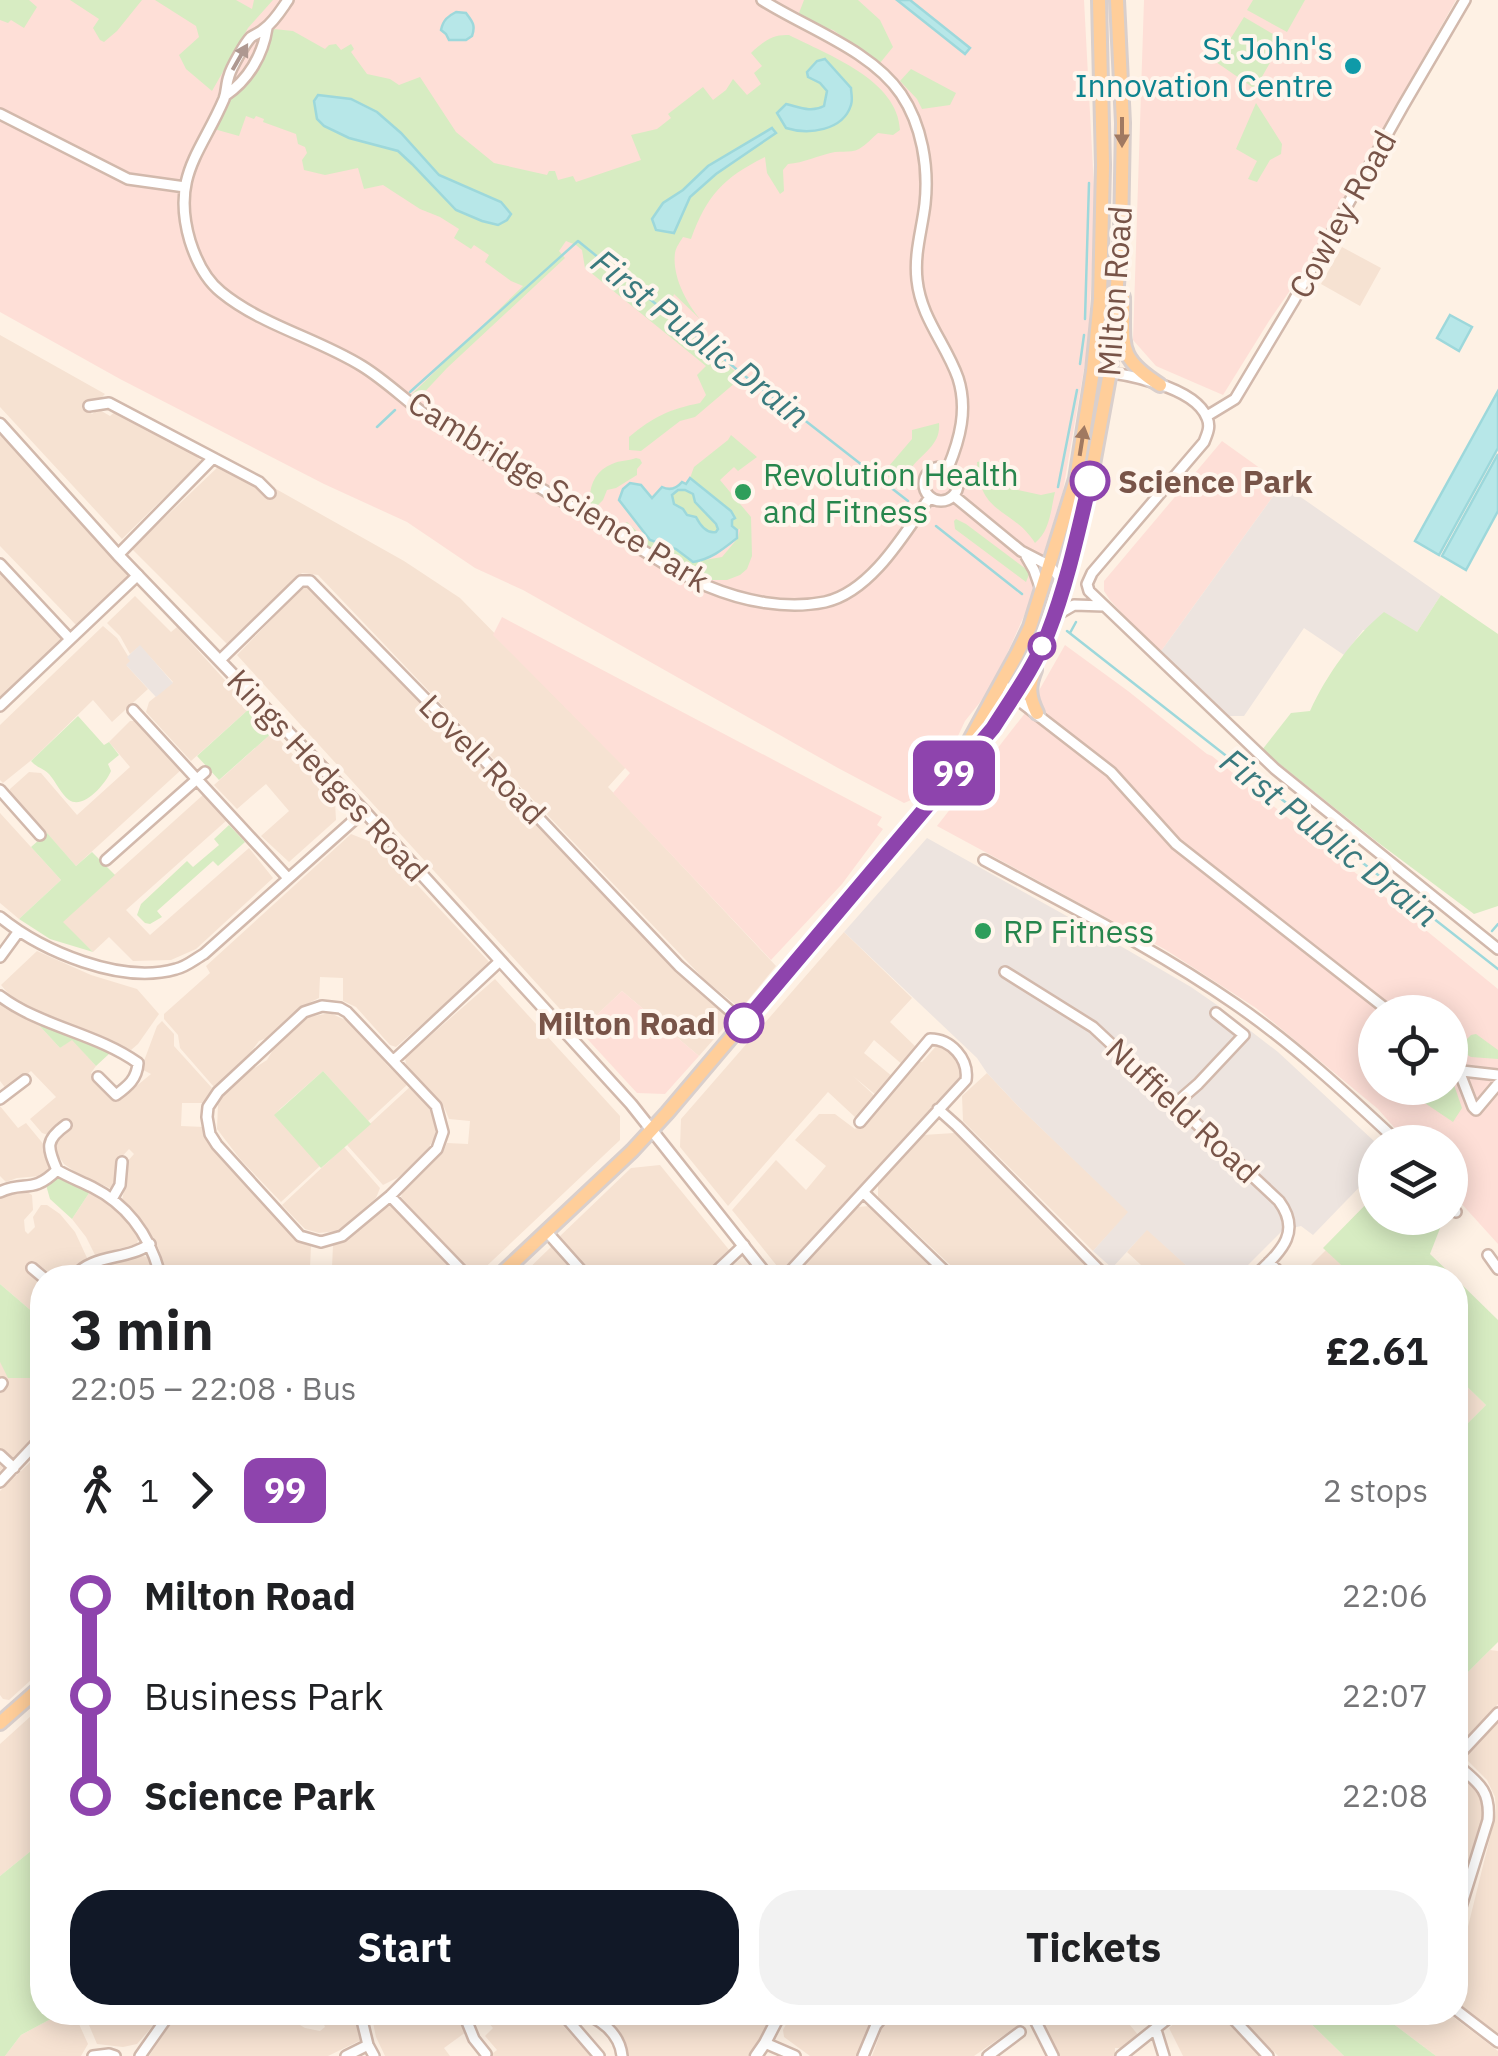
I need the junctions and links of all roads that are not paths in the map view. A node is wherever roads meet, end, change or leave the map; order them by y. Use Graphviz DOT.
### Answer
graph roads {
  1 [pos="288,0"];
  2 [pos="762,0"];
  3 [pos="1099,0"];
  4 [pos="1117,0"];
  5 [pos="1466,0"];
  6 [pos="267,28"];
  7 [pos="226,95"];
  8 [pos="0,114"];
  9 [pos="184,187"];
  10 [pos="1121,235"];
  11 [pos="1092,371"];
  12 [pos="1110,372"];
  13 [pos="1160,385"];
  14 [pos="89,406"];
  15 [pos="1207,416"];
  16 [pos="0,424"];
  17 [pos="213,458"];
  18 [pos="948,468"];
  19 [pos="1090,481"];
  20 [pos="270,493"];
  21 [pos="954,496"];
  22 [pos="930,497"];
  23 [pos="118,554"];
  24 [pos="1024,554"];
  25 [pos="0,564"];
  26 [pos="1050,566"];
  27 [pos="138,575"];
  28 [pos="1062,588"];
  29 [pos="1041,594"];
  30 [pos="1104,606"];
  31 [pos="1052,618"];
  32 [pos="70,639"];
  33 [pos="1043,644"];
  34 [pos="220,660"];
  35 [pos="1002,683"];
  36 [pos="1025,705"];
  37 [pos="0,706"];
  38 [pos="133,710"];
  39 [pos="969,741"];
  40 [pos="205,772"];
  41 [pos="195,780"];
  42 [pos="946,782"];
  43 [pos="0,790"];
  44 [pos="364,810"];
  45 [pos="40,835"];
  46 [pos="106,860"];
  47 [pos="984,860"];
  48 [pos="288,878"];
  49 [pos="0,917"];
  50 [pos="18,931"];
  51 [pos="1498,949"];
  52 [pos="0,957"];
  53 [pos="500,961"];
  54 [pos="1005,972"];
  55 [pos="1368,995"];
  56 [pos="0,996"];
  57 [pos="1216,1013"];
  58 [pos="744,1023"];
  59 [pos="394,1060"];
  60 [pos="1468,1072"];
  61 [pos="1498,1075"];
  62 [pos="98,1077"];
  63 [pos="24,1080"];
  64 [pos="1498,1084"];
  65 [pos="1468,1094"];
  66 [pos="0,1100"];
  67 [pos="1176,1104"];
  68 [pos="938,1110"];
  69 [pos="860,1122"];
  70 [pos="66,1124"];
  71 [pos="1380,1125"];
  72 [pos="652,1130"];
  73 [pos="122,1162"];
  74 [pos="57,1170"];
  75 [pos="0,1192"];
  76 [pos="863,1192"];
  77 [pos="390,1196"];
  78 [pos="112,1199"];
  79 [pos="546,1231"];
  80 [pos="150,1244"];
  81 [pos="744,1245"];
  82 [pos="1488,1256"];
  83 [pos="1269,1262"];
  84 [pos="87,1265"];
  85 [pos="157,1265"];
  86 [pos="456,1265"];
  87 [pos="511,1265"];
  88 [pos="576,1265"];
  89 [pos="723,1265"];
  90 [pos="759,1265"];
  91 [pos="796,1265"];
  92 [pos="939,1265"];
  93 [pos="1094,1265"];
  94 [pos="1266,1265"];
  95 [pos="1272,1265"];
  96 [pos="1498,1269"];
  97 [pos="30,1450"];
  98 [pos="0,1456"];
  99 [pos="14,1468"];
  100 [pos="0,1482"];
  101 [pos="30,1695"];
  102 [pos="1498,1712"];
  103 [pos="3,1714"];
  104 [pos="1468,1746"];
  105 [pos="1468,1774"];
  106 [pos="1468,1884"];
  107 [pos="1468,2019"];
  108 [pos="162,2025"];
  109 [pos="363,2025"];
  110 [pos="468,2025"];
  111 [pos="572,2025"];
  112 [pos="602,2025"];
  113 [pos="774,2025"];
  114 [pos="876,2025"];
  115 [pos="1027,2025"];
  116 [pos="1031,2025"];
  117 [pos="1162,2025"];
  118 [pos="1239,2025"];
  119 [pos="1156,2030"];
  120 [pos="1498,2042"];
  121 [pos="765,2043"];
  122 [pos="368,2045"];
  123 [pos="486,2054"];
  124 [pos="93,2056"];
  125 [pos="115,2056"];
  126 [pos="140,2056"];
  127 [pos="346,2056"];
  128 [pos="374,2056"];
  129 [pos="599,2056"];
  130 [pos="622,2056"];
  131 [pos="756,2056"];
  132 [pos="795,2056"];
  133 [pos="863,2056"];
  134 [pos="988,2056"];
  135 [pos="1054,2056"];
  136 [pos="1121,2056"];
  137 [pos="1164,2056"];
  138 [pos="1268,2056"];
  1 -- 6 [label="street, Cambridge Science Park"];
  2 -- 18 [label="street, Cambridge Science Park"];
  3 -- 11 [label="main road, Milton Road"];
  4 -- 10 [label="main road, Milton Road, one-way"];
  5 -- 15 [label="street, Cowley Road"];
  6 -- 7 [label="street, Cambridge Science Park"];
  7 -- 6 [label="street, Cambridge Science Park, one-way"];
  7 -- 9 [label="street, Cambridge Science Park"];
  8 -- 9 [label="street"];
  9 -- 22 [label="street, Cambridge Science Park"];
  10 -- 12 [label="main road, Milton Road"];
  10 -- 13 [label="main road"];
  11 -- 12 [label="street"];
  26 -- 11 [label="main road, Milton Road, one-way"];
  12 -- 13 [label="street"];
  12 -- 19 [label="main road, Milton Road"];
  13 -- 15 [label="street"];
  14 -- 17 [label="street"];
  15 -- 30 [label="street"];
  16 -- 23 [label="street, Kings Hedges Road"];
  17 -- 20 [label="street"];
  17 -- 23 [label="street"];
  18 -- 21 [label="street, Cambridge Science Park"];
  18 -- 22 [label="street, Cambridge Science Park"];
  19 -- 26 [label="main road"];
  19 -- 28 [label="main road, Milton Road"];
  21 -- 22 [label="street"];
  21 -- 24 [label="street"];
  23 -- 27 [label="street, Kings Hedges Road"];
  24 -- 26 [label="street"];
  24 -- 29 [label="street"];
  25 -- 32 [label="street"];
  26 -- 28 [label="street"];
  26 -- 29 [label="main road, Milton Road"];
  27 -- 32 [label="street"];
  27 -- 34 [label="street, Kings Hedges Road"];
  28 -- 31 [label="main road, Milton Road"];
  29 -- 35 [label="main road, Milton Road"];
  30 -- 31 [label="street"];
  30 -- 51 [label="street"];
  31 -- 33 [label="main road, Milton Road"];
  32 -- 37 [label="street"];
  33 -- 36 [label="main road, Milton Road"];
  33 -- 36 [label="main road"];
  34 -- 44 [label="street, Kings Hedges Road"];
  34 -- 58 [label="street, Lovell Road"];
  35 -- 36 [label="street"];
  35 -- 39 [label="main road, Milton Road"];
  36 -- 39 [label="main road"];
  36 -- 42 [label="main road, Milton Road"];
  36 -- 55 [label="street"];
  38 -- 41 [label="street"];
  39 -- 42 [label="main road, Milton Road"];
  40 -- 41 [label="street"];
  41 -- 46 [label="street"];
  41 -- 48 [label="street"];
  42 -- 58 [label="main road, Milton Road"];
  43 -- 45 [label="street"];
  44 -- 48 [label="street"];
  44 -- 53 [label="street, Kings Hedges Road"];
  47 -- 71 [label="street"];
  48 -- 50 [label="street"];
  49 -- 50 [label="street"];
  50 -- 52 [label="street"];
  53 -- 59 [label="street"];
  53 -- 72 [label="street, Kings Hedges Road"];
  54 -- 67 [label="street, Nuffield Road"];
  56 -- 62 [label="street"];
  57 -- 67 [label="street"];
  58 -- 72 [label="main road, Milton Road"];
  59 -- 77 [label="street"];
  59 -- 77 [label="street"];
  60 -- 61 [label="street"];
  63 -- 66 [label="street"];
  64 -- 65 [label="street"];
  67 -- 83 [label="street, Nuffield Road"];
  68 -- 69 [label="street"];
  68 -- 76 [label="street"];
  68 -- 93 [label="street"];
  70 -- 74 [label="street"];
  72 -- 79 [label="main road, Milton Road"];
  72 -- 81 [label="street, Kings Hedges Road"];
  73 -- 78 [label="street"];
  74 -- 75 [label="street"];
  74 -- 78 [label="street"];
  76 -- 91 [label="street"];
  76 -- 92 [label="street"];
  77 -- 86 [label="street"];
  78 -- 80 [label="street"];
  79 -- 87 [label="main road, Milton Road"];
  79 -- 88 [label="street"];
  80 -- 84 [label="street"];
  80 -- 85 [label="street"];
  81 -- 89 [label="street"];
  81 -- 90 [label="street, Kings Hedges Road"];
  82 -- 96 [label="street"];
  83 -- 94 [label="street, Nuffield Road"];
  83 -- 95 [label="street"];
  97 -- 99 [label="street"];
  98 -- 99 [label="street"];
  99 -- 100 [label="street"];
  101 -- 103 [label="main road"];
  102 -- 104 [label="street"];
  105 -- 106 [label="street"];
  107 -- 120 [label="street"];
  108 -- 126 [label="street"];
  109 -- 122 [label="street"];
  110 -- 123 [label="street"];
  111 -- 129 [label="street"];
  112 -- 130 [label="street"];
  113 -- 121 [label="street"];
  114 -- 133 [label="street"];
  115 -- 134 [label="street"];
  116 -- 135 [label="street"];
  117 -- 119 [label="street"];
  118 -- 138 [label="street"];
  119 -- 136 [label="street"];
  119 -- 137 [label="street"];
  121 -- 131 [label="street"];
  121 -- 132 [label="street"];
  122 -- 127 [label="street"];
  122 -- 128 [label="street"];
  124 -- 125 [label="street"];
}
